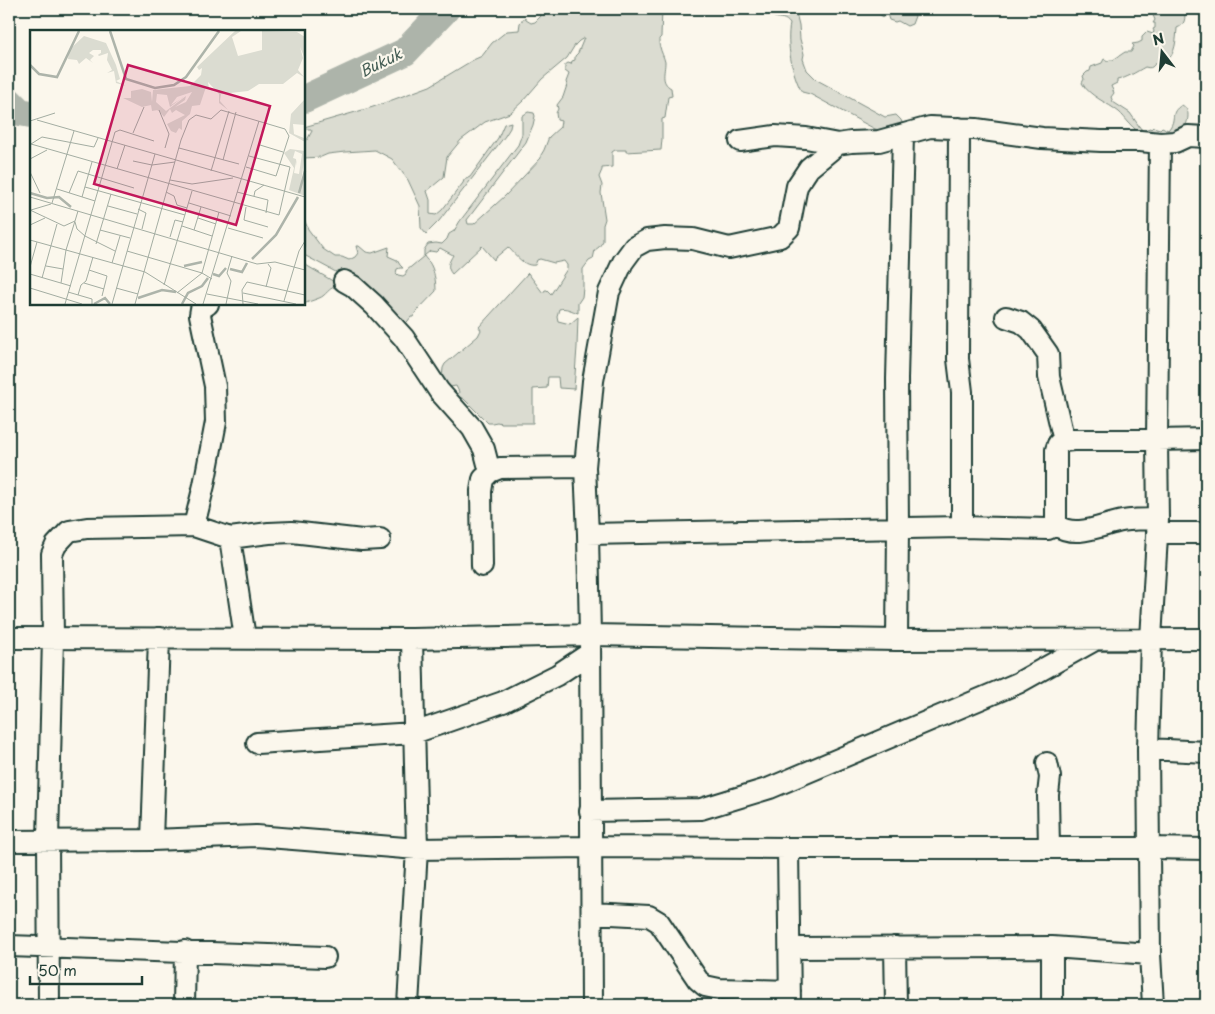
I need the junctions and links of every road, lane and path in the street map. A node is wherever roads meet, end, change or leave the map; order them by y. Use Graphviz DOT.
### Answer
graph roads {
  1 [pos="958,128"];
  2 [pos="903,135"];
  3 [pos="1206,137"];
  4 [pos="740,141"];
  5 [pos="1160,143"];
  6 [pos="838,144"];
  7 [pos="344,281"];
  8 [pos="207,305"];
  9 [pos="1006,317"];
  10 [pos="1206,439"];
  11 [pos="1156,440"];
  12 [pos="1064,441"];
  13 [pos="585,467"];
  14 [pos="490,472"];
  15 [pos="1056,525"];
  16 [pos="194,526"];
  17 [pos="1157,526"];
  18 [pos="898,528"];
  19 [pos="962,528"];
  20 [pos="588,534"];
  21 [pos="1206,534"];
  22 [pos="230,538"];
  23 [pos="380,539"];
  24 [pos="482,566"];
  25 [pos="9,638"];
  26 [pos="53,638"];
  27 [pos="159,638"];
  28 [pos="245,638"];
  29 [pos="412,639"];
  30 [pos="1151,639"];
  31 [pos="1206,639"];
  32 [pos="897,640"];
  33 [pos="1096,640"];
  34 [pos="590,644"];
  35 [pos="414,734"];
  36 [pos="256,743"];
  37 [pos="1148,749"];
  38 [pos="1206,752"];
  39 [pos="1047,763"];
  40 [pos="590,812"];
  41 [pos="48,840"];
  42 [pos="152,840"];
  43 [pos="9,841"];
  44 [pos="592,847"];
  45 [pos="788,848"];
  46 [pos="1049,848"];
  47 [pos="1149,848"];
  48 [pos="417,849"];
  49 [pos="1206,849"];
  50 [pos="592,913"];
  51 [pos="9,946"];
  52 [pos="1052,946"];
  53 [pos="49,947"];
  54 [pos="895,947"];
  55 [pos="790,948"];
  56 [pos="185,951"];
  57 [pos="1150,954"];
  58 [pos="325,957"];
  59 [pos="790,998"];
  60 [pos="49,1005"];
  61 [pos="184,1005"];
  62 [pos="408,1005"];
  63 [pos="592,1005"];
  64 [pos="896,1005"];
  65 [pos="1052,1005"];
  66 [pos="1153,1005"];
  1 -- 2 [label="street"];
  1 -- 5 [label="street"];
  1 -- 19 [label="street"];
  2 -- 6 [label="street"];
  2 -- 18 [label="street"];
  3 -- 5 [label="street"];
  4 -- 6 [label="street"];
  5 -- 11 [label="street"];
  6 -- 13 [label="street"];
  7 -- 14 [label="street"];
  8 -- 16 [label="street"];
  9 -- 12 [label="street"];
  10 -- 11 [label="street"];
  11 -- 12 [label="street"];
  11 -- 17 [label="street"];
  12 -- 15 [label="street"];
  13 -- 14 [label="street"];
  13 -- 20 [label="street"];
  14 -- 24 [label="street"];
  15 -- 17 [label="street"];
  15 -- 19 [label="street"];
  16 -- 22 [label="street"];
  16 -- 26 [label="street"];
  17 -- 21 [label="street"];
  17 -- 30 [label="street"];
  18 -- 19 [label="street"];
  18 -- 20 [label="street"];
  18 -- 32 [label="street"];
  20 -- 34 [label="street"];
  22 -- 23 [label="street"];
  22 -- 28 [label="street"];
  25 -- 26 [label="street"];
  26 -- 27 [label="street"];
  26 -- 41 [label="street"];
  27 -- 28 [label="street"];
  27 -- 42 [label="street"];
  28 -- 29 [label="street"];
  29 -- 34 [label="street"];
  29 -- 35 [label="street"];
  30 -- 31 [label="street"];
  30 -- 33 [label="street"];
  30 -- 37 [label="street"];
  32 -- 33 [label="street"];
  32 -- 34 [label="street"];
  33 -- 40 [label="street"];
  34 -- 35 [label="street"];
  34 -- 40 [label="street"];
  35 -- 36 [label="street"];
  35 -- 48 [label="street"];
  37 -- 38 [label="street"];
  37 -- 47 [label="street"];
  39 -- 46 [label="street"];
  40 -- 44 [label="street"];
  41 -- 42 [label="street"];
  41 -- 43 [label="street"];
  41 -- 53 [label="street"];
  42 -- 48 [label="street"];
  44 -- 45 [label="street"];
  44 -- 48 [label="street"];
  44 -- 50 [label="street"];
  45 -- 46 [label="street"];
  45 -- 55 [label="street"];
  46 -- 47 [label="street"];
  47 -- 49 [label="street"];
  47 -- 57 [label="street"];
  48 -- 62 [label="street"];
  50 -- 59 [label="street"];
  50 -- 63 [label="street"];
  51 -- 53 [label="street"];
  52 -- 54 [label="street"];
  52 -- 57 [label="street"];
  52 -- 65 [label="street"];
  53 -- 56 [label="street"];
  53 -- 60 [label="street"];
  54 -- 55 [label="street"];
  54 -- 64 [label="street"];
  55 -- 59 [label="street"];
  56 -- 58 [label="street"];
  56 -- 61 [label="street"];
  57 -- 66 [label="street"];
}
